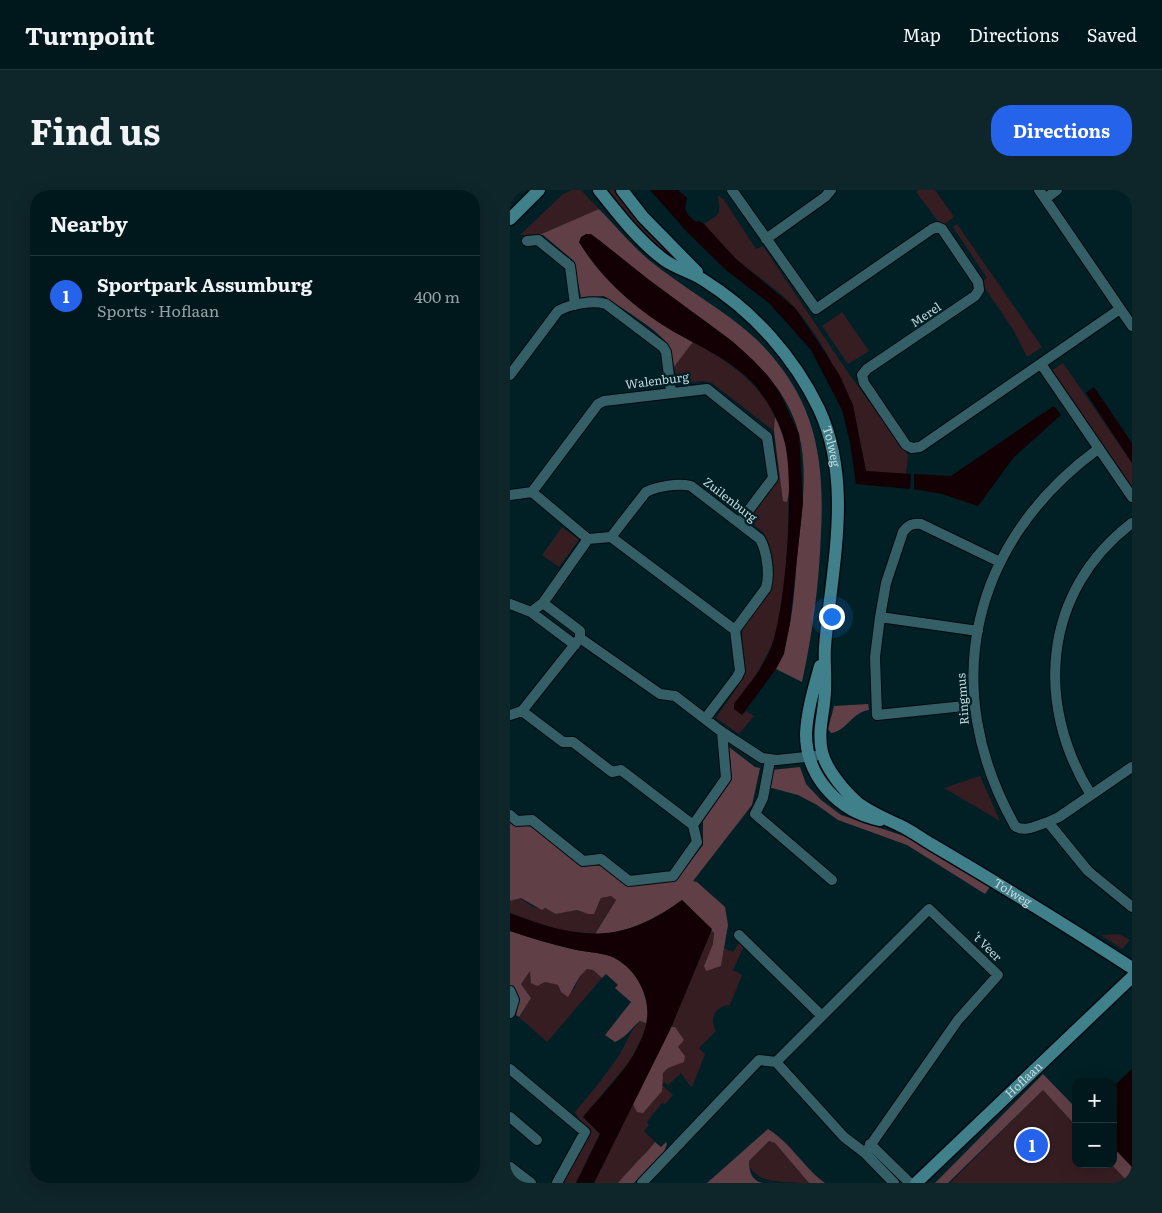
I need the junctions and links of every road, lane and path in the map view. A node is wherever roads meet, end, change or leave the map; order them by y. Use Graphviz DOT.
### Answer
graph roads {
  1 [pos="539,190"];
  2 [pos="599,190"];
  3 [pos="622,190"];
  4 [pos="732,190"];
  5 [pos="831,190"];
  6 [pos="1039,190"];
  7 [pos="1057,190"];
  8 [pos="1045,199"];
  9 [pos="510,219"];
  10 [pos="766,239"];
  11 [pos="526,241"];
  12 [pos="708,283"];
  13 [pos="575,305"];
  14 [pos="1120,309"];
  15 [pos="1132,326"];
  16 [pos="1042,364"];
  17 [pos="510,374"];
  18 [pos="671,392"];
  19 [pos="1098,449"];
  20 [pos="532,492"];
  21 [pos="510,495"];
  22 [pos="1132,497"];
  23 [pos="739,523"];
  24 [pos="1132,523"];
  25 [pos="611,537"];
  26 [pos="588,539"];
  27 [pos="1000,562"];
  28 [pos="543,603"];
  29 [pos="510,604"];
  30 [pos="531,612"];
  31 [pos="880,617"];
  32 [pos="734,630"];
  33 [pos="978,632"];
  34 [pos="577,642"];
  35 [pos="825,650"];
  36 [pos="974,705"];
  37 [pos="522,712"];
  38 [pos="510,715"];
  39 [pos="705,719"];
  40 [pos="722,732"];
  41 [pos="822,754"];
  42 [pos="809,757"];
  43 [pos="770,760"];
  44 [pos="1132,768"];
  45 [pos="1091,795"];
  46 [pos="510,815"];
  47 [pos="890,822"];
  48 [pos="1048,822"];
  49 [pos="694,825"];
  50 [pos="832,880"];
  51 [pos="1132,907"];
  52 [pos="739,935"];
  53 [pos="1132,968"];
  54 [pos="1132,977"];
  55 [pos="510,991"];
  56 [pos="510,1014"];
  57 [pos="821,1015"];
  58 [pos="776,1062"];
  59 [pos="510,1069"];
  60 [pos="510,1117"];
  61 [pos="537,1140"];
  62 [pos="867,1148"];
  63 [pos="510,1167"];
  64 [pos="532,1183"];
  65 [pos="557,1183"];
  66 [pos="642,1183"];
  67 [pos="894,1183"];
  68 [pos="910,1183"];
  69 [pos="916,1183"];
  1 -- 9 [label="main road"];
  2 -- 12 [label="main road, Tolweg"];
  3 -- 12 [label="main road, Tolweg"];
  4 -- 10 [label="street, Merel"];
  5 -- 10 [label="street"];
  6 -- 8 [label="street"];
  7 -- 8 [label="street"];
  8 -- 14 [label="street"];
  10 -- 16 [label="street, Merel"];
  11 -- 13 [label="street"];
  12 -- 35 [label="main road, Tolweg"];
  13 -- 17 [label="street"];
  13 -- 18 [label="street"];
  14 -- 15 [label="street"];
  14 -- 16 [label="street, Merel"];
  16 -- 19 [label="street"];
  18 -- 20 [label="street, Walenburg"];
  18 -- 23 [label="street, Walenburg"];
  19 -- 22 [label="street"];
  19 -- 27 [label="street, Ringmus"];
  20 -- 21 [label="street"];
  20 -- 26 [label="street"];
  23 -- 25 [label="street, Zuilenburg"];
  23 -- 32 [label="street, Zuilenburg"];
  24 -- 45 [label="street"];
  25 -- 26 [label="street"];
  25 -- 32 [label="street"];
  26 -- 28 [label="street"];
  27 -- 31 [label="street"];
  27 -- 33 [label="street, Ringmus"];
  28 -- 30 [label="street"];
  28 -- 34 [label="street"];
  29 -- 30 [label="street"];
  30 -- 34 [label="street"];
  31 -- 33 [label="street"];
  31 -- 36 [label="street"];
  32 -- 39 [label="street"];
  33 -- 36 [label="street, Ringmus"];
  34 -- 37 [label="street"];
  34 -- 39 [label="street"];
  35 -- 41 [label="main road, Tolweg"];
  35 -- 42 [label="main road, Tolweg"];
  36 -- 48 [label="street, Ringmus"];
  37 -- 38 [label="street"];
  37 -- 49 [label="street"];
  39 -- 40 [label="street"];
  40 -- 43 [label="street"];
  40 -- 49 [label="street"];
  41 -- 42 [label="street"];
  41 -- 47 [label="main road, Tolweg"];
  42 -- 43 [label="street"];
  42 -- 47 [label="main road, Tolweg"];
  43 -- 50 [label="street"];
  44 -- 45 [label="street"];
  45 -- 48 [label="street"];
  46 -- 49 [label="street"];
  47 -- 53 [label="main road, Tolweg"];
  48 -- 51 [label="street"];
  52 -- 57 [label="street"];
  54 -- 69 [label="main road, Hoflaan"];
  55 -- 56 [label="street"];
  57 -- 58 [label="street"];
  57 -- 62 [label="street, 't Veer"];
  58 -- 62 [label="street"];
  58 -- 66 [label="street"];
  59 -- 65 [label="street"];
  60 -- 61 [label="street"];
  62 -- 67 [label="street"];
  62 -- 68 [label="street"];
  63 -- 64 [label="street"];
}
